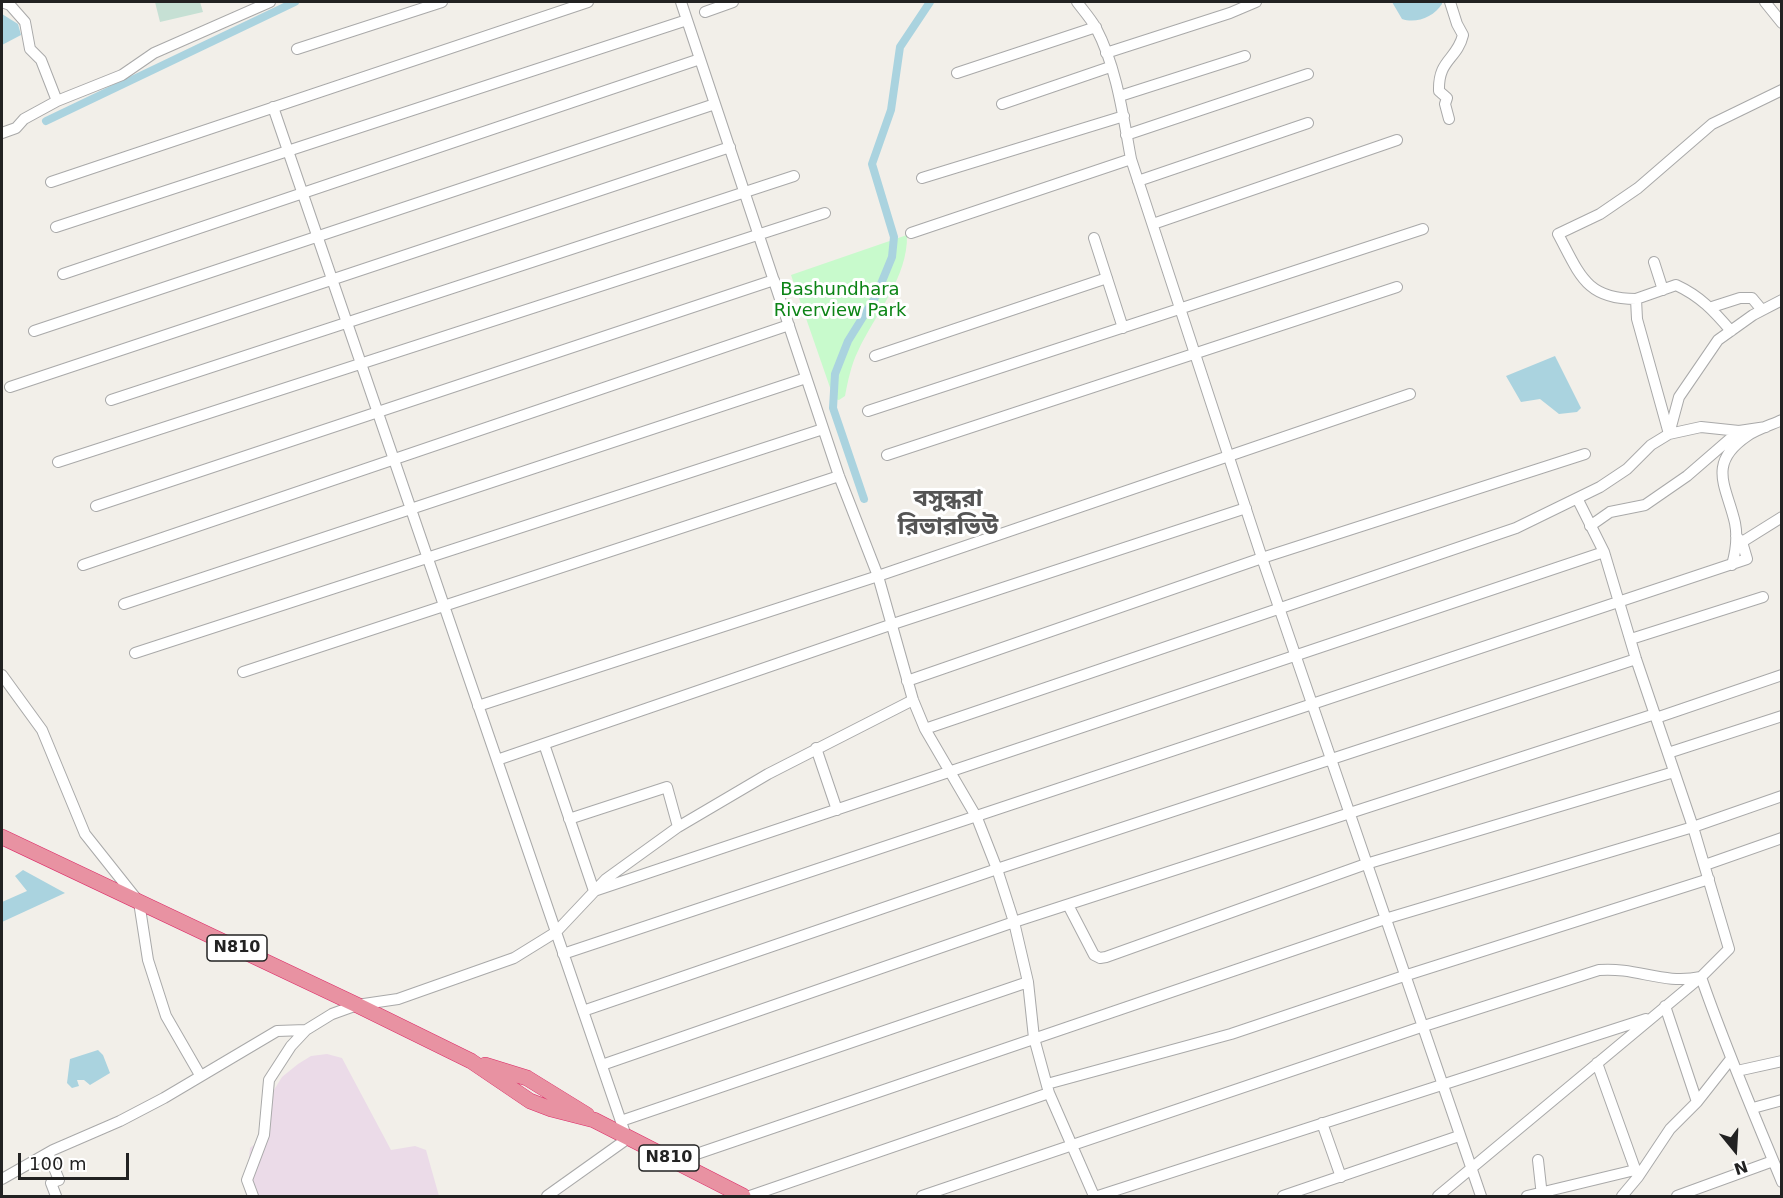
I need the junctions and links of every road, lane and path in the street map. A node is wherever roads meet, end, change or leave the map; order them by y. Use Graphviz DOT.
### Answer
graph roads {
  1 [pos="2,2"];
  2 [pos="270,2"];
  3 [pos="442,2"];
  4 [pos="588,2"];
  5 [pos="681,2"];
  6 [pos="733,2"];
  7 [pos="1077,2"];
  8 [pos="1256,2"];
  9 [pos="1450,2"];
  10 [pos="1765,2"];
  11 [pos="705,12"];
  12 [pos="687,20"];
  13 [pos="1782,22"];
  14 [pos="1096,27"];
  15 [pos="297,49"];
  16 [pos="1106,53"];
  17 [pos="1245,56"];
  18 [pos="700,59"];
  19 [pos="1110,67"];
  20 [pos="957,73"];
  21 [pos="1308,74"];
  22 [pos="1782,90"];
  23 [pos="1120,96"];
  24 [pos="57,101"];
  25 [pos="715,104"];
  26 [pos="1002,104"];
  27 [pos="273,107"];
  28 [pos="1124,116"];
  29 [pos="1449,118"];
  30 [pos="1308,123"];
  31 [pos="2,133"];
  32 [pos="1126,135"];
  33 [pos="1397,140"];
  34 [pos="730,147"];
  35 [pos="288,151"];
  36 [pos="1131,159"];
  37 [pos="794,176"];
  38 [pos="922,178"];
  39 [pos="1138,181"];
  40 [pos="51,182"];
  41 [pos="744,190"];
  42 [pos="303,194"];
  43 [pos="825,213"];
  44 [pos="1153,224"];
  45 [pos="56,227"];
  46 [pos="1423,229"];
  47 [pos="911,233"];
  48 [pos="759,234"];
  49 [pos="317,235"];
  50 [pos="1094,238"];
  51 [pos="1654,262"];
  52 [pos="63,273"];
  53 [pos="1107,278"];
  54 [pos="332,279"];
  55 [pos="774,280"];
  56 [pos="1397,287"];
  57 [pos="1663,290"];
  58 [pos="1636,299"];
  59 [pos="1782,300"];
  60 [pos="1712,307"];
  61 [pos="1180,309"];
  62 [pos="1762,310"];
  63 [pos="346,321"];
  64 [pos="789,325"];
  65 [pos="1123,328"];
  66 [pos="34,330"];
  67 [pos="1731,331"];
  68 [pos="1195,353"];
  69 [pos="875,356"];
  70 [pos="361,364"];
  71 [pos="806,378"];
  72 [pos="10,387"];
  73 [pos="1410,394"];
  74 [pos="111,399"];
  75 [pos="377,411"];
  76 [pos="868,411"];
  77 [pos="1782,420"];
  78 [pos="1766,427"];
  79 [pos="824,429"];
  80 [pos="1739,431"];
  81 [pos="1669,434"];
  82 [pos="1585,453"];
  83 [pos="887,455"];
  84 [pos="1229,457"];
  85 [pos="394,459"];
  86 [pos="58,462"];
  87 [pos="839,476"];
  88 [pos="1578,500"];
  89 [pos="96,506"];
  90 [pos="1246,508"];
  91 [pos="411,509"];
  92 [pos="1782,517"];
  93 [pos="1590,526"];
  94 [pos="1739,539"];
  95 [pos="1604,552"];
  96 [pos="427,556"];
  97 [pos="1262,558"];
  98 [pos="83,565"];
  99 [pos="878,576"];
  100 [pos="1762,597"];
  101 [pos="1620,602"];
  102 [pos="124,604"];
  103 [pos="444,606"];
  104 [pos="1279,607"];
  105 [pos="890,625"];
  106 [pos="1631,639"];
  107 [pos="135,652"];
  108 [pos="1295,655"];
  109 [pos="1636,659"];
  110 [pos="243,672"];
  111 [pos="2,675"];
  112 [pos="1782,675"];
  113 [pos="907,681"];
  114 [pos="913,700"];
  115 [pos="1312,703"];
  116 [pos="478,706"];
  117 [pos="1655,716"];
  118 [pos="1782,716"];
  119 [pos="926,729"];
  120 [pos="544,744"];
  121 [pos="816,748"];
  122 [pos="1668,753"];
  123 [pos="1331,759"];
  124 [pos="497,760"];
  125 [pos="950,772"];
  126 [pos="1674,772"];
  127 [pos="1782,796"];
  128 [pos="837,810"];
  129 [pos="1349,812"];
  130 [pos="976,818"];
  131 [pos="570,819"];
  132 [pos="678,827"];
  133 [pos="1693,827"];
  134 [pos="2,837"];
  135 [pos="1782,838"];
  136 [pos="1366,864"];
  137 [pos="1705,865"];
  138 [pos="997,869"];
  139 [pos="1709,879"];
  140 [pos="594,891"];
  141 [pos="140,902"];
  142 [pos="1068,905"];
  143 [pos="1385,919"];
  144 [pos="1014,922"];
  145 [pos="556,932"];
  146 [pos="564,954"];
  147 [pos="1404,976"];
  148 [pos="1701,977"];
  149 [pos="1028,982"];
  150 [pos="357,1005"];
  151 [pos="1665,1006"];
  152 [pos="583,1011"];
  153 [pos="1651,1017"];
  154 [pos="1424,1026"];
  155 [pos="306,1030"];
  156 [pos="1034,1038"];
  157 [pos="1730,1060"];
  158 [pos="1782,1061"];
  159 [pos="1597,1063"];
  160 [pos="602,1065"];
  161 [pos="1737,1071"];
  162 [pos="200,1075"];
  163 [pos="1443,1083"];
  164 [pos="1048,1089"];
  165 [pos="1782,1100"];
  166 [pos="1697,1102"];
  167 [pos="1753,1108"];
  168 [pos="621,1121"];
  169 [pos="1322,1123"];
  170 [pos="1459,1136"];
  171 [pos="627,1139"];
  172 [pos="1072,1145"];
  173 [pos="48,1153"];
  174 [pos="1538,1160"];
  175 [pos="676,1161"];
  176 [pos="1773,1161"];
  177 [pos="1472,1165"];
  178 [pos="1637,1173"];
  179 [pos="1341,1177"];
  180 [pos="1781,1178"];
  181 [pos="2,1179"];
  182 [pos="1542,1195"];
  183 [pos="57,1197"];
  184 [pos="253,1197"];
  185 [pos="547,1197"];
  186 [pos="744,1197"];
  187 [pos="750,1197"];
  188 [pos="922,1197"];
  189 [pos="1096,1197"];
  190 [pos="1283,1197"];
  191 [pos="1438,1197"];
  192 [pos="1481,1197"];
  193 [pos="1527,1197"];
  194 [pos="1622,1197"];
  195 [pos="1677,1197"];
  1 -- 24 [label="street"];
  2 -- 24 [label="street"];
  3 -- 15 [label="street"];
  4 -- 27 [label="street"];
  5 -- 12 [label="street"];
  6 -- 11 [label="street"];
  7 -- 14 [label="street"];
  8 -- 16 [label="street"];
  9 -- 29 [label="street"];
  10 -- 13 [label="street"];
  12 -- 18 [label="street"];
  12 -- 35 [label="street"];
  14 -- 16 [label="street"];
  14 -- 20 [label="street"];
  16 -- 19 [label="street"];
  17 -- 23 [label="street"];
  18 -- 25 [label="street"];
  18 -- 42 [label="street"];
  19 -- 23 [label="street"];
  19 -- 26 [label="street"];
  21 -- 32 [label="street"];
  22 -- 58 [label="street"];
  23 -- 28 [label="street"];
  24 -- 31 [label="street"];
  25 -- 34 [label="street"];
  25 -- 49 [label="street"];
  27 -- 35 [label="street"];
  27 -- 40 [label="street"];
  28 -- 32 [label="street"];
  28 -- 38 [label="street"];
  30 -- 39 [label="street"];
  32 -- 36 [label="street"];
  33 -- 44 [label="street"];
  34 -- 41 [label="street"];
  34 -- 54 [label="street"];
  35 -- 42 [label="street"];
  35 -- 45 [label="street"];
  36 -- 39 [label="street"];
  36 -- 47 [label="street"];
  37 -- 41 [label="street"];
  39 -- 44 [label="street"];
  41 -- 48 [label="street"];
  41 -- 63 [label="street"];
  42 -- 49 [label="street"];
  42 -- 52 [label="street"];
  43 -- 48 [label="street"];
  44 -- 61 [label="street"];
  46 -- 61 [label="street"];
  48 -- 55 [label="street"];
  48 -- 70 [label="street"];
  49 -- 54 [label="street"];
  49 -- 66 [label="street"];
  50 -- 53 [label="street"];
  51 -- 57 [label="street"];
  53 -- 65 [label="street"];
  53 -- 69 [label="street"];
  54 -- 63 [label="street"];
  54 -- 72 [label="street"];
  55 -- 64 [label="street"];
  55 -- 75 [label="street"];
  56 -- 68 [label="street"];
  57 -- 58 [label="street"];
  57 -- 60 [label="street"];
  58 -- 81 [label="street"];
  59 -- 62 [label="street"];
  60 -- 62 [label="street"];
  60 -- 67 [label="street"];
  61 -- 65 [label="street"];
  61 -- 68 [label="street"];
  62 -- 67 [label="street"];
  63 -- 70 [label="street"];
  63 -- 74 [label="street"];
  64 -- 71 [label="street"];
  64 -- 85 [label="street"];
  65 -- 76 [label="street"];
  67 -- 81 [label="street"];
  68 -- 83 [label="street"];
  68 -- 84 [label="street"];
  70 -- 75 [label="street"];
  70 -- 86 [label="street"];
  71 -- 79 [label="street"];
  71 -- 91 [label="street"];
  73 -- 84 [label="street"];
  75 -- 85 [label="street"];
  75 -- 89 [label="street"];
  77 -- 78 [label="street"];
  78 -- 80 [label="street"];
  78 -- 94 [label="street"];
  79 -- 87 [label="street"];
  79 -- 96 [label="street"];
  80 -- 81 [label="street"];
  80 -- 93 [label="street"];
  81 -- 88 [label="street"];
  82 -- 97 [label="street"];
  84 -- 90 [label="street"];
  84 -- 99 [label="street"];
  85 -- 91 [label="street"];
  85 -- 98 [label="street"];
  87 -- 99 [label="street"];
  87 -- 103 [label="street"];
  88 -- 93 [label="street"];
  88 -- 104 [label="street"];
  90 -- 97 [label="street"];
  90 -- 105 [label="street"];
  91 -- 96 [label="street"];
  91 -- 102 [label="street"];
  92 -- 94 [label="street"];
  93 -- 95 [label="street"];
  94 -- 101 [label="street"];
  95 -- 101 [label="street"];
  95 -- 108 [label="street"];
  96 -- 103 [label="street"];
  96 -- 107 [label="street"];
  97 -- 104 [label="street"];
  97 -- 113 [label="street"];
  99 -- 105 [label="street"];
  99 -- 116 [label="street"];
  100 -- 106 [label="street"];
  101 -- 106 [label="street"];
  101 -- 115 [label="street"];
  103 -- 110 [label="street"];
  103 -- 116 [label="street"];
  104 -- 108 [label="street"];
  104 -- 119 [label="street"];
  105 -- 113 [label="street"];
  105 -- 120 [label="street"];
  106 -- 109 [label="street"];
  108 -- 115 [label="street"];
  108 -- 125 [label="street"];
  109 -- 117 [label="street"];
  109 -- 123 [label="street"];
  111 -- 141 [label="street"];
  112 -- 117 [label="street"];
  113 -- 114 [label="street"];
  114 -- 119 [label="street"];
  114 -- 121 [label="street"];
  115 -- 123 [label="street"];
  115 -- 130 [label="street"];
  116 -- 124 [label="street"];
  117 -- 122 [label="street"];
  117 -- 129 [label="street"];
  118 -- 122 [label="street"];
  119 -- 125 [label="street"];
  120 -- 124 [label="street"];
  120 -- 131 [label="street"];
  121 -- 128 [label="street"];
  121 -- 132 [label="street"];
  122 -- 126 [label="street"];
  123 -- 129 [label="street"];
  123 -- 138 [label="street"];
  124 -- 145 [label="street"];
  125 -- 128 [label="street"];
  125 -- 130 [label="street"];
  126 -- 133 [label="street"];
  126 -- 136 [label="street"];
  127 -- 133 [label="street"];
  128 -- 140 [label="street"];
  129 -- 136 [label="street"];
  129 -- 142 [label="street"];
  130 -- 138 [label="street"];
  130 -- 146 [label="street"];
  131 -- 132 [label="street"];
  131 -- 140 [label="street"];
  132 -- 140 [label="street"];
  133 -- 137 [label="street"];
  133 -- 143 [label="street"];
  134 -- 141 [label="highway, N810"];
  135 -- 137 [label="street"];
  136 -- 142 [label="street"];
  136 -- 143 [label="street"];
  137 -- 139 [label="street"];
  138 -- 144 [label="street"];
  138 -- 152 [label="street"];
  139 -- 147 [label="street"];
  139 -- 148 [label="street"];
  140 -- 145 [label="street"];
  141 -- 150 [label="highway, N810"];
  141 -- 162 [label="street"];
  142 -- 144 [label="street"];
  143 -- 147 [label="street"];
  143 -- 156 [label="street"];
  144 -- 149 [label="street"];
  144 -- 160 [label="street"];
  145 -- 146 [label="street"];
  145 -- 150 [label="street"];
  146 -- 152 [label="street"];
  147 -- 154 [label="street"];
  147 -- 164 [label="street"];
  148 -- 151 [label="street"];
  148 -- 154 [label="street"];
  148 -- 157 [label="street"];
  149 -- 156 [label="street"];
  149 -- 168 [label="street"];
  150 -- 155 [label="street"];
  150 -- 171 [label="highway, N810"];
  151 -- 153 [label="street"];
  151 -- 166 [label="street"];
  152 -- 160 [label="street"];
  153 -- 159 [label="street"];
  153 -- 163 [label="street"];
  154 -- 163 [label="street"];
  154 -- 172 [label="street"];
  155 -- 162 [label="street"];
  155 -- 184 [label="street"];
  156 -- 164 [label="street"];
  156 -- 175 [label="street"];
  157 -- 161 [label="street"];
  157 -- 166 [label="street"];
  158 -- 161 [label="street"];
  159 -- 177 [label="street"];
  159 -- 178 [label="street"];
  160 -- 168 [label="street"];
  161 -- 167 [label="street"];
  162 -- 173 [label="street"];
  163 -- 169 [label="street"];
  163 -- 170 [label="street"];
  164 -- 172 [label="street"];
  164 -- 187 [label="street"];
  165 -- 167 [label="street"];
  166 -- 178 [label="street"];
  167 -- 176 [label="street"];
  168 -- 171 [label="street"];
  169 -- 179 [label="street"];
  169 -- 189 [label="street"];
  170 -- 177 [label="street"];
  170 -- 179 [label="street"];
  171 -- 175 [label="highway, N810"];
  171 -- 185 [label="street"];
  172 -- 188 [label="street"];
  172 -- 189 [label="street"];
  173 -- 181 [label="street"];
  173 -- 183 [label="street"];
  174 -- 182 [label="street"];
  175 -- 186 [label="highway, N810"];
  176 -- 180 [label="street"];
  176 -- 195 [label="street"];
  177 -- 191 [label="street"];
  177 -- 192 [label="street"];
  178 -- 182 [label="street"];
  178 -- 194 [label="street"];
  179 -- 190 [label="street"];
  182 -- 193 [label="street"];
}
